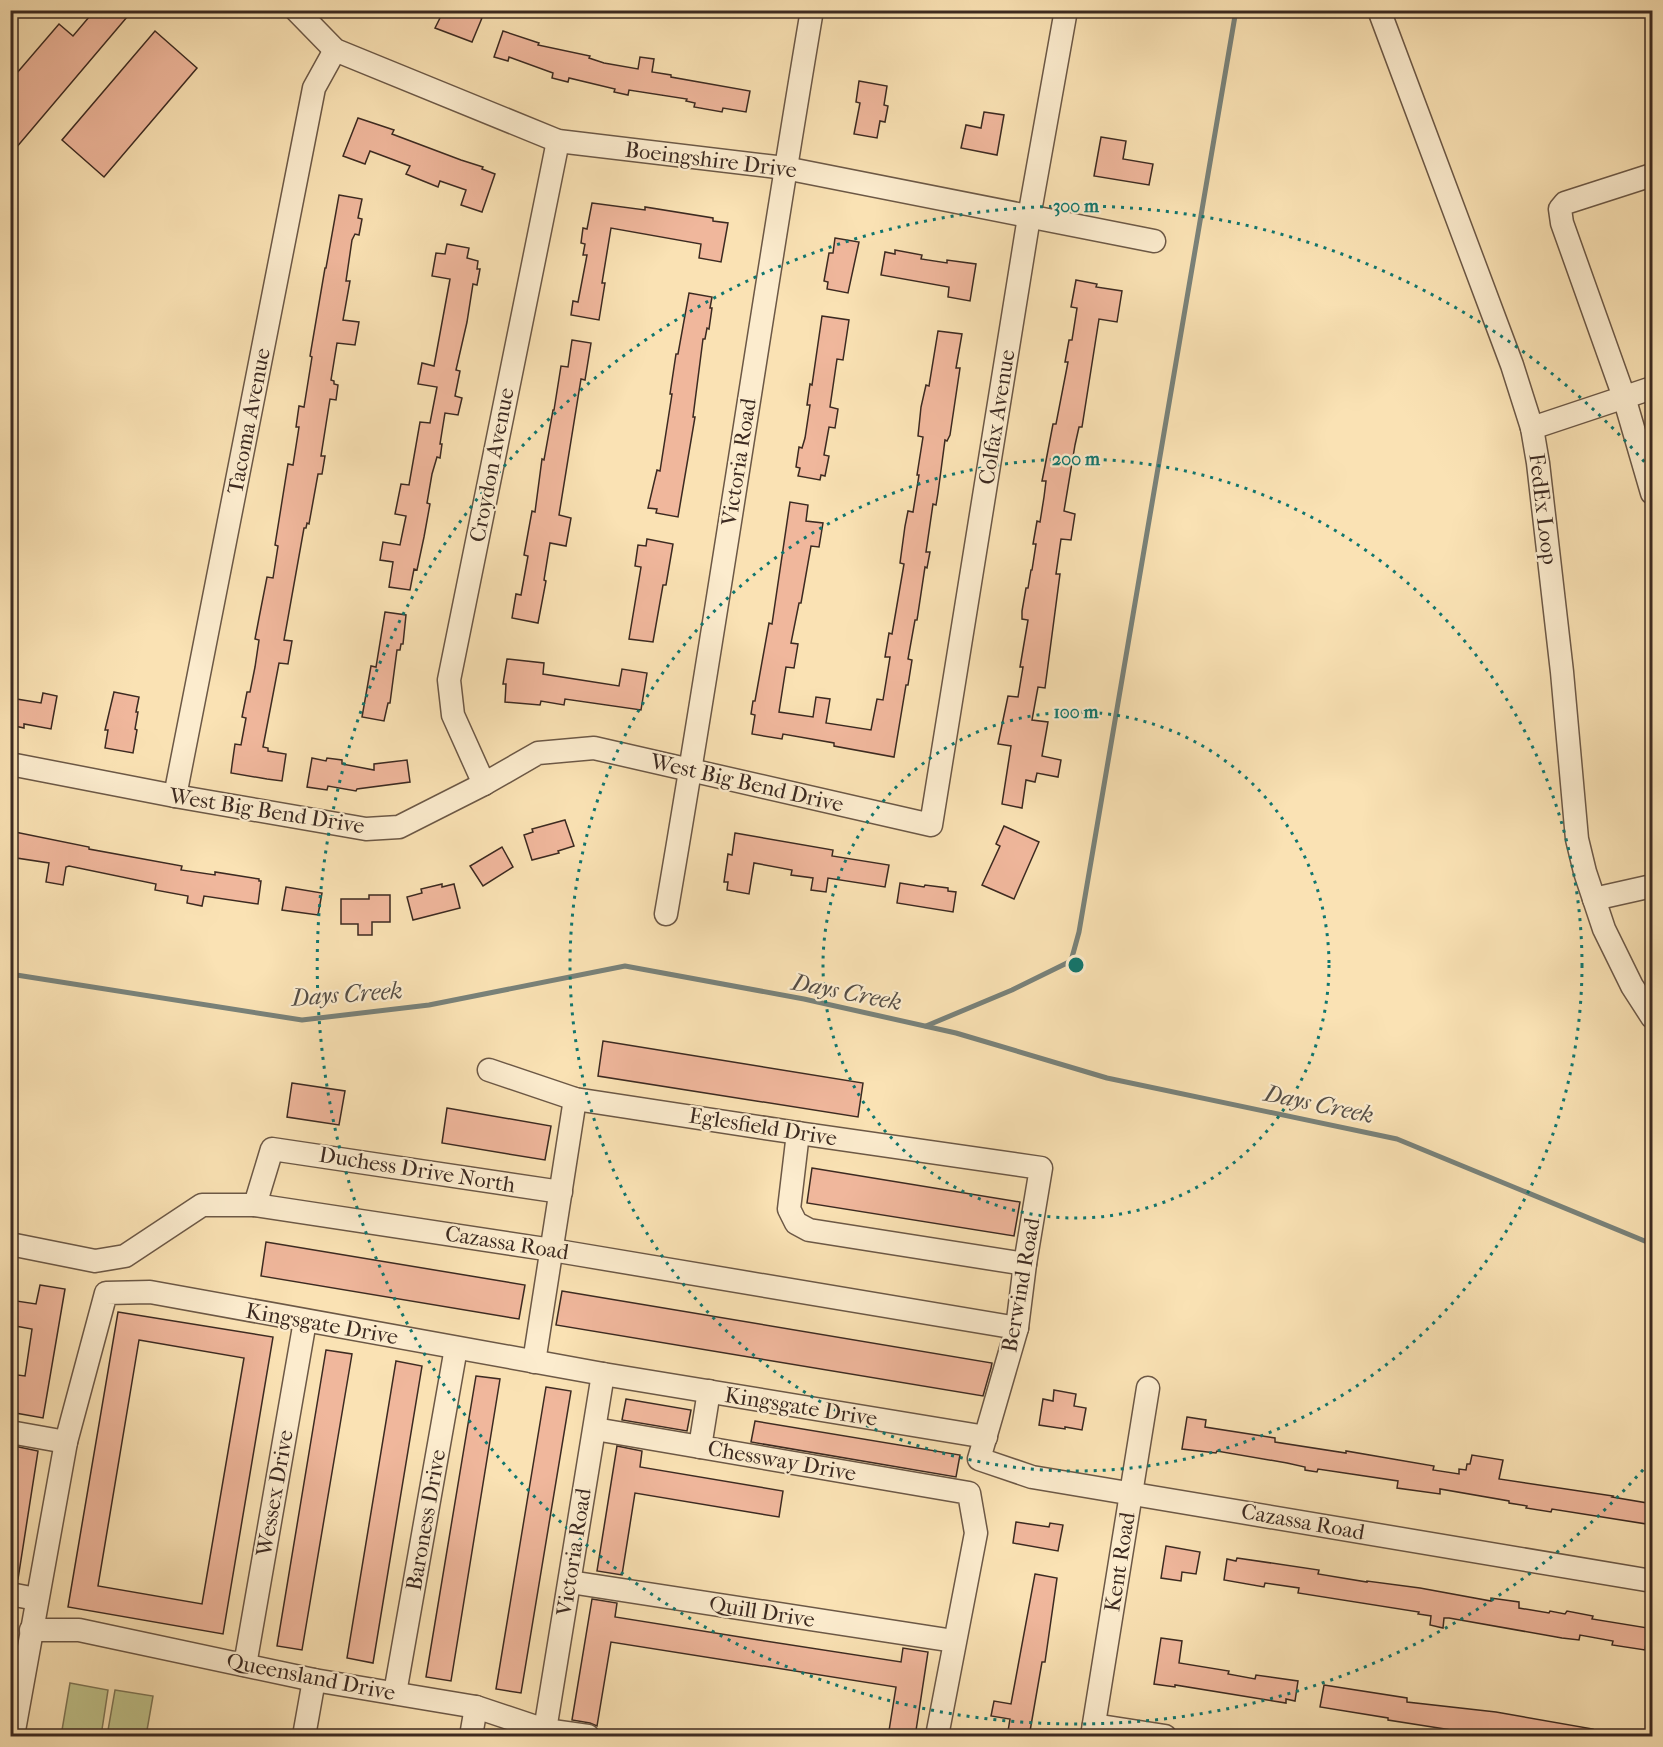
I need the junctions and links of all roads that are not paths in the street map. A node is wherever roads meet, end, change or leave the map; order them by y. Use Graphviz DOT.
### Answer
graph roads {
  1 [pos="296,10"];
  2 [pos="812,10"];
  3 [pos="1066,10"];
  4 [pos="1378,10"];
  5 [pos="335,50"];
  6 [pos="558,141"];
  7 [pos="785,168"];
  8 [pos="1653,175"];
  9 [pos="1029,217"];
  10 [pos="1154,241"];
  11 [pos="1653,388"];
  12 [pos="1624,397"];
  13 [pos="1532,428"];
  14 [pos="1653,494"];
  15 [pos="10,764"];
  16 [pos="691,771"];
  17 [pos="484,784"];
  18 [pos="176,796"];
  19 [pos="931,825"];
  20 [pos="1653,886"];
  21 [pos="1594,899"];
  22 [pos="666,914"];
  23 [pos="1653,1017"];
  24 [pos="489,1070"];
  25 [pos="575,1099"];
  26 [pos="798,1133"];
  27 [pos="1041,1168"];
  28 [pos="561,1192"];
  29 [pos="255,1205"];
  30 [pos="10,1244"];
  31 [pos="552,1250"];
  32 [pos="1025,1264"];
  33 [pos="305,1321"];
  34 [pos="1017,1328"];
  35 [pos="456,1348"];
  36 [pos="534,1362"];
  37 [pos="603,1374"];
  38 [pos="1148,1388"];
  39 [pos="709,1391"];
  40 [pos="595,1429"];
  41 [pos="10,1432"];
  42 [pos="986,1437"];
  43 [pos="66,1442"];
  44 [pos="700,1447"];
  45 [pos="1131,1492"];
  46 [pos="1653,1581"];
  47 [pos="570,1582"];
  48 [pos="10,1594"];
  49 [pos="36,1599"];
  50 [pos="31,1630"];
  51 [pos="954,1641"];
  52 [pos="245,1665"];
  53 [pos="314,1680"];
  54 [pos="395,1693"];
  55 [pos="476,1707"];
  56 [pos="545,1730"];
  57 [pos="1093,1731"];
  58 [pos="13,1737"];
  59 [pos="304,1737"];
  60 [pos="471,1737"];
  61 [pos="588,1737"];
  62 [pos="937,1737"];
  63 [pos="1165,1737"];
  1 -- 5 [label="street, Boeingshire Drive"];
  2 -- 7 [label="street, Victoria Road"];
  3 -- 9 [label="street, Colfax Avenue"];
  4 -- 13 [label="street, FedEx Loop"];
  5 -- 6 [label="street, Boeingshire Drive"];
  5 -- 18 [label="street, Tacoma Avenue"];
  6 -- 7 [label="street, Boeingshire Drive"];
  6 -- 17 [label="street, Croydon Avenue"];
  7 -- 9 [label="street, Boeingshire Drive"];
  7 -- 16 [label="street, Victoria Road"];
  8 -- 12 [label="street"];
  9 -- 10 [label="street, Boeingshire Drive"];
  9 -- 19 [label="street, Colfax Avenue"];
  11 -- 12 [label="street"];
  12 -- 13 [label="street"];
  12 -- 14 [label="street"];
  13 -- 21 [label="street, FedEx Loop"];
  15 -- 18 [label="street, West Big Bend Drive"];
  16 -- 17 [label="street, West Big Bend Drive"];
  16 -- 19 [label="street, West Big Bend Drive"];
  16 -- 22 [label="street, Victoria Road"];
  17 -- 18 [label="street, West Big Bend Drive"];
  20 -- 21 [label="street"];
  21 -- 23 [label="street, FedEx Loop"];
  24 -- 25 [label="street, Eglesfield Drive"];
  25 -- 26 [label="street, Eglesfield Drive"];
  25 -- 28 [label="street"];
  26 -- 27 [label="street, Eglesfield Drive"];
  26 -- 32 [label="street"];
  27 -- 32 [label="street, Berwind Road"];
  28 -- 29 [label="street, Duchess Drive North"];
  28 -- 31 [label="street"];
  29 -- 30 [label="street, Cazassa Road"];
  29 -- 31 [label="street, Cazassa Road"];
  31 -- 34 [label="street, Cazassa Road"];
  31 -- 36 [label="street"];
  32 -- 34 [label="street, Berwind Road"];
  33 -- 35 [label="street, Kingsgate Drive"];
  33 -- 43 [label="street, Kingsgate Drive"];
  33 -- 52 [label="street, Wessex Drive"];
  34 -- 42 [label="street, Berwind Road"];
  35 -- 36 [label="street, Kingsgate Drive"];
  35 -- 54 [label="street, Baroness Drive"];
  36 -- 37 [label="street, Kingsgate Drive"];
  37 -- 39 [label="street, Kingsgate Drive"];
  37 -- 40 [label="street, Victoria Road"];
  38 -- 45 [label="street, Kent Road"];
  39 -- 42 [label="street, Kingsgate Drive"];
  39 -- 44 [label="street"];
  40 -- 44 [label="street, Chessway Drive"];
  40 -- 47 [label="street, Victoria Road"];
  41 -- 43 [label="street"];
  42 -- 45 [label="street, Cazassa Road"];
  43 -- 49 [label="street, Kingsgate Drive"];
  44 -- 51 [label="street, Chessway Drive"];
  45 -- 46 [label="street, Cazassa Road"];
  45 -- 57 [label="street, Kent Road"];
  47 -- 51 [label="street, Quill Drive"];
  47 -- 56 [label="street, Victoria Road"];
  48 -- 49 [label="street"];
  49 -- 50 [label="street, Kingsgate Drive"];
  50 -- 52 [label="street, Queensland Drive"];
  50 -- 58 [label="street, Kingsgate Drive"];
  51 -- 62 [label="street"];
  52 -- 53 [label="street, Queensland Drive"];
  53 -- 54 [label="street, Queensland Drive"];
  53 -- 59 [label="street"];
  54 -- 55 [label="street, Queensland Drive"];
  55 -- 56 [label="street, Queensland Drive"];
  55 -- 60 [label="street"];
  56 -- 61 [label="street, Queensland Drive"];
  57 -- 63 [label="street"];
}
